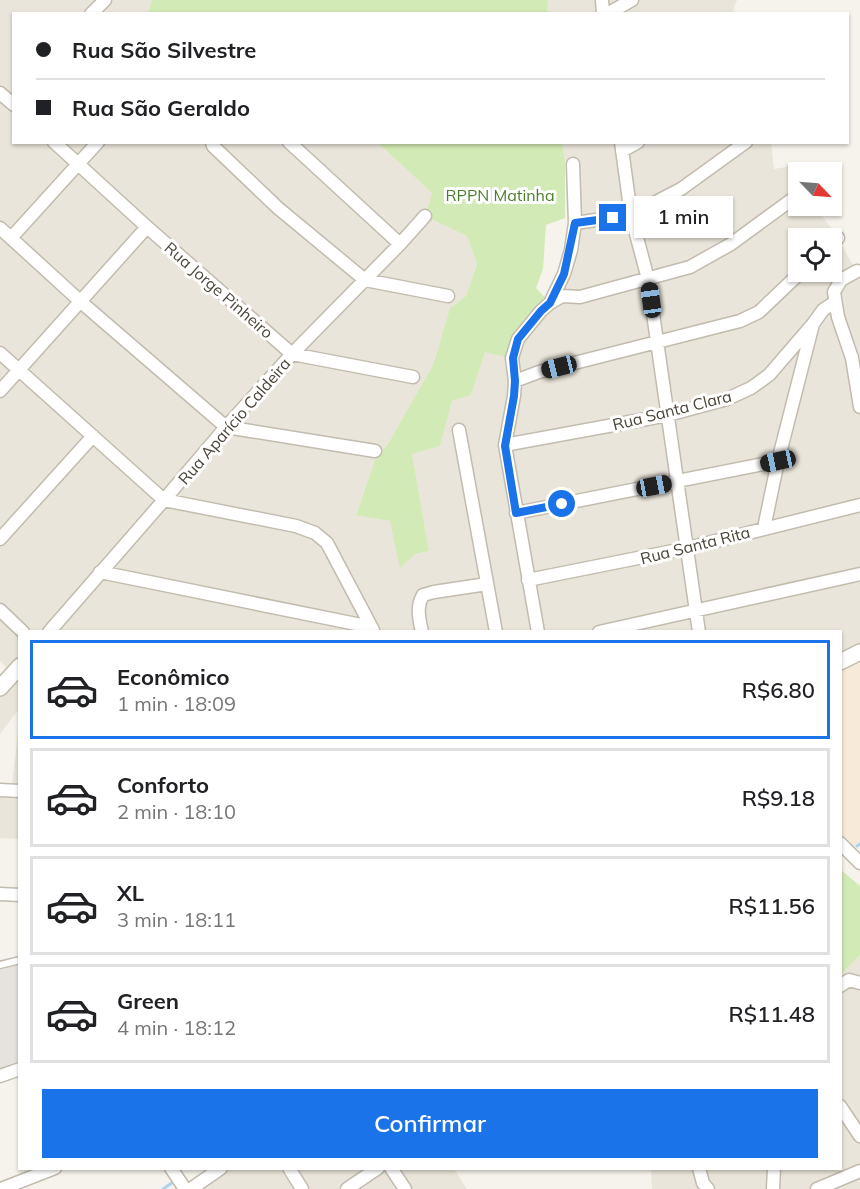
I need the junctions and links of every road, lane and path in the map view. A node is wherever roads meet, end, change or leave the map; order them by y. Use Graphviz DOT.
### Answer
graph roads {
  1 [pos="105,0"];
  2 [pos="632,0"];
  3 [pos="93,12"];
  4 [pos="609,12"];
  5 [pos="56,144"];
  6 [pos="96,144"];
  7 [pos="212,144"];
  8 [pos="291,144"];
  9 [pos="743,144"];
  10 [pos="622,147"];
  11 [pos="78,164"];
  12 [pos="573,164"];
  13 [pos="788,202"];
  14 [pos="632,215"];
  15 [pos="424,216"];
  16 [pos="575,223"];
  17 [pos="147,227"];
  18 [pos="0,228"];
  19 [pos="11,238"];
  20 [pos="400,244"];
  21 [pos="857,271"];
  22 [pos="648,279"];
  23 [pos="365,280"];
  24 [pos="790,282"];
  25 [pos="448,296"];
  26 [pos="81,302"];
  27 [pos="835,302"];
  28 [pos="550,303"];
  29 [pos="813,324"];
  30 [pos="657,343"];
  31 [pos="0,353"];
  32 [pos="292,354"];
  33 [pos="20,370"];
  34 [pos="413,377"];
  35 [pos="515,381"];
  36 [pos="0,392"];
  37 [pos="860,407"];
  38 [pos="668,415"];
  39 [pos="225,427"];
  40 [pos="459,430"];
  41 [pos="93,436"];
  42 [pos="505,446"];
  43 [pos="375,451"];
  44 [pos="778,461"];
  45 [pos="677,482"];
  46 [pos="164,500"];
  47 [pos="860,505"];
  48 [pos="516,513"];
  49 [pos="764,528"];
  50 [pos="0,539"];
  51 [pos="688,548"];
  52 [pos="100,572"];
  53 [pos="860,574"];
  54 [pos="528,580"];
  55 [pos="487,584"];
  56 [pos="696,609"];
  57 [pos="0,610"];
  58 [pos="372,629"];
  59 [pos="21,630"];
  60 [pos="51,630"];
  61 [pos="422,630"];
  62 [pos="496,630"];
  63 [pos="538,630"];
  64 [pos="607,630"];
  65 [pos="699,630"];
  66 [pos="860,652"];
  67 [pos="842,661"];
  68 [pos="18,668"];
  69 [pos="0,688"];
  70 [pos="0,790"];
  71 [pos="18,791"];
  72 [pos="842,845"];
  73 [pos="860,862"];
  74 [pos="0,894"];
  75 [pos="18,895"];
  76 [pos="18,960"];
  77 [pos="0,965"];
  78 [pos="860,983"];
  79 [pos="842,985"];
  80 [pos="18,1070"];
  81 [pos="0,1076"];
  82 [pos="842,1109"];
  83 [pos="860,1136"];
  84 [pos="50,1170"];
  85 [pos="173,1170"];
  86 [pos="217,1170"];
  87 [pos="290,1170"];
  88 [pos="375,1170"];
  89 [pos="392,1170"];
  90 [pos="700,1170"];
  91 [pos="774,1170"];
  92 [pos="860,1171"];
  93 [pos="186,1187"];
  94 [pos="1,1189"];
  95 [pos="302,1189"];
  96 [pos="347,1189"];
  97 [pos="405,1189"];
  98 [pos="708,1189"];
  99 [pos="773,1189"];
  100 [pos="817,1189"];
  1 -- 3 [label="street"];
  2 -- 4 [label="street"];
  5 -- 11 [label="street, Rua Jorge Pinheiro"];
  6 -- 11 [label="street"];
  7 -- 23 [label="street"];
  8 -- 20 [label="street"];
  9 -- 14 [label="street"];
  10 -- 14 [label="street"];
  11 -- 17 [label="street, Rua Jorge Pinheiro"];
  11 -- 19 [label="street"];
  12 -- 16 [label="street"];
  13 -- 22 [label="street"];
  14 -- 16 [label="street"];
  14 -- 22 [label="street"];
  15 -- 20 [label="street, Rua Aparício Caldeira"];
  16 -- 28 [label="street"];
  17 -- 26 [label="street"];
  17 -- 32 [label="street, Rua Jorge Pinheiro"];
  18 -- 19 [label="street"];
  19 -- 26 [label="street"];
  20 -- 23 [label="street, Rua Aparício Caldeira"];
  21 -- 27 [label="street"];
  22 -- 28 [label="street"];
  22 -- 30 [label="street"];
  23 -- 25 [label="street"];
  23 -- 32 [label="street, Rua Aparício Caldeira"];
  24 -- 30 [label="street"];
  26 -- 33 [label="street"];
  26 -- 39 [label="street"];
  27 -- 29 [label="street, Rua Santa Clara"];
  27 -- 37 [label="street"];
  28 -- 35 [label="street"];
  29 -- 38 [label="street, Rua Santa Clara"];
  29 -- 44 [label="street"];
  30 -- 35 [label="street"];
  30 -- 38 [label="street"];
  31 -- 33 [label="street"];
  32 -- 34 [label="street"];
  32 -- 39 [label="street, Rua Aparício Caldeira"];
  33 -- 36 [label="street"];
  33 -- 41 [label="street"];
  35 -- 42 [label="street"];
  38 -- 42 [label="street, Rua Santa Clara"];
  38 -- 45 [label="street"];
  39 -- 43 [label="street"];
  39 -- 46 [label="street, Rua Aparício Caldeira"];
  40 -- 55 [label="street"];
  41 -- 46 [label="street"];
  41 -- 50 [label="street"];
  42 -- 48 [label="street"];
  44 -- 45 [label="street"];
  44 -- 49 [label="street"];
  45 -- 48 [label="street"];
  45 -- 51 [label="street"];
  46 -- 52 [label="street, Rua Aparício Caldeira"];
  46 -- 58 [label="street"];
  47 -- 49 [label="street, Rua Santa Rita"];
  48 -- 54 [label="street"];
  49 -- 51 [label="street, Rua Santa Rita"];
  51 -- 54 [label="street, Rua Santa Rita"];
  51 -- 56 [label="street"];
  52 -- 58 [label="street"];
  52 -- 60 [label="street, Rua Aparício Caldeira"];
  53 -- 56 [label="street"];
  54 -- 63 [label="street"];
  55 -- 61 [label="street"];
  55 -- 62 [label="street"];
  56 -- 64 [label="street"];
  56 -- 65 [label="street"];
  57 -- 59 [label="street"];
  66 -- 67 [label="street"];
  68 -- 69 [label="street"];
  70 -- 71 [label="street"];
  72 -- 73 [label="street"];
  74 -- 75 [label="street"];
  76 -- 77 [label="lane"];
  78 -- 79 [label="street"];
  80 -- 81 [label="street"];
  82 -- 83 [label="street"];
  84 -- 94 [label="street"];
  85 -- 93 [label="street"];
  86 -- 93 [label="street"];
  87 -- 95 [label="street"];
  88 -- 96 [label="street"];
  89 -- 97 [label="street"];
  90 -- 98 [label="street"];
  91 -- 99 [label="street"];
  92 -- 100 [label="street"];
}
